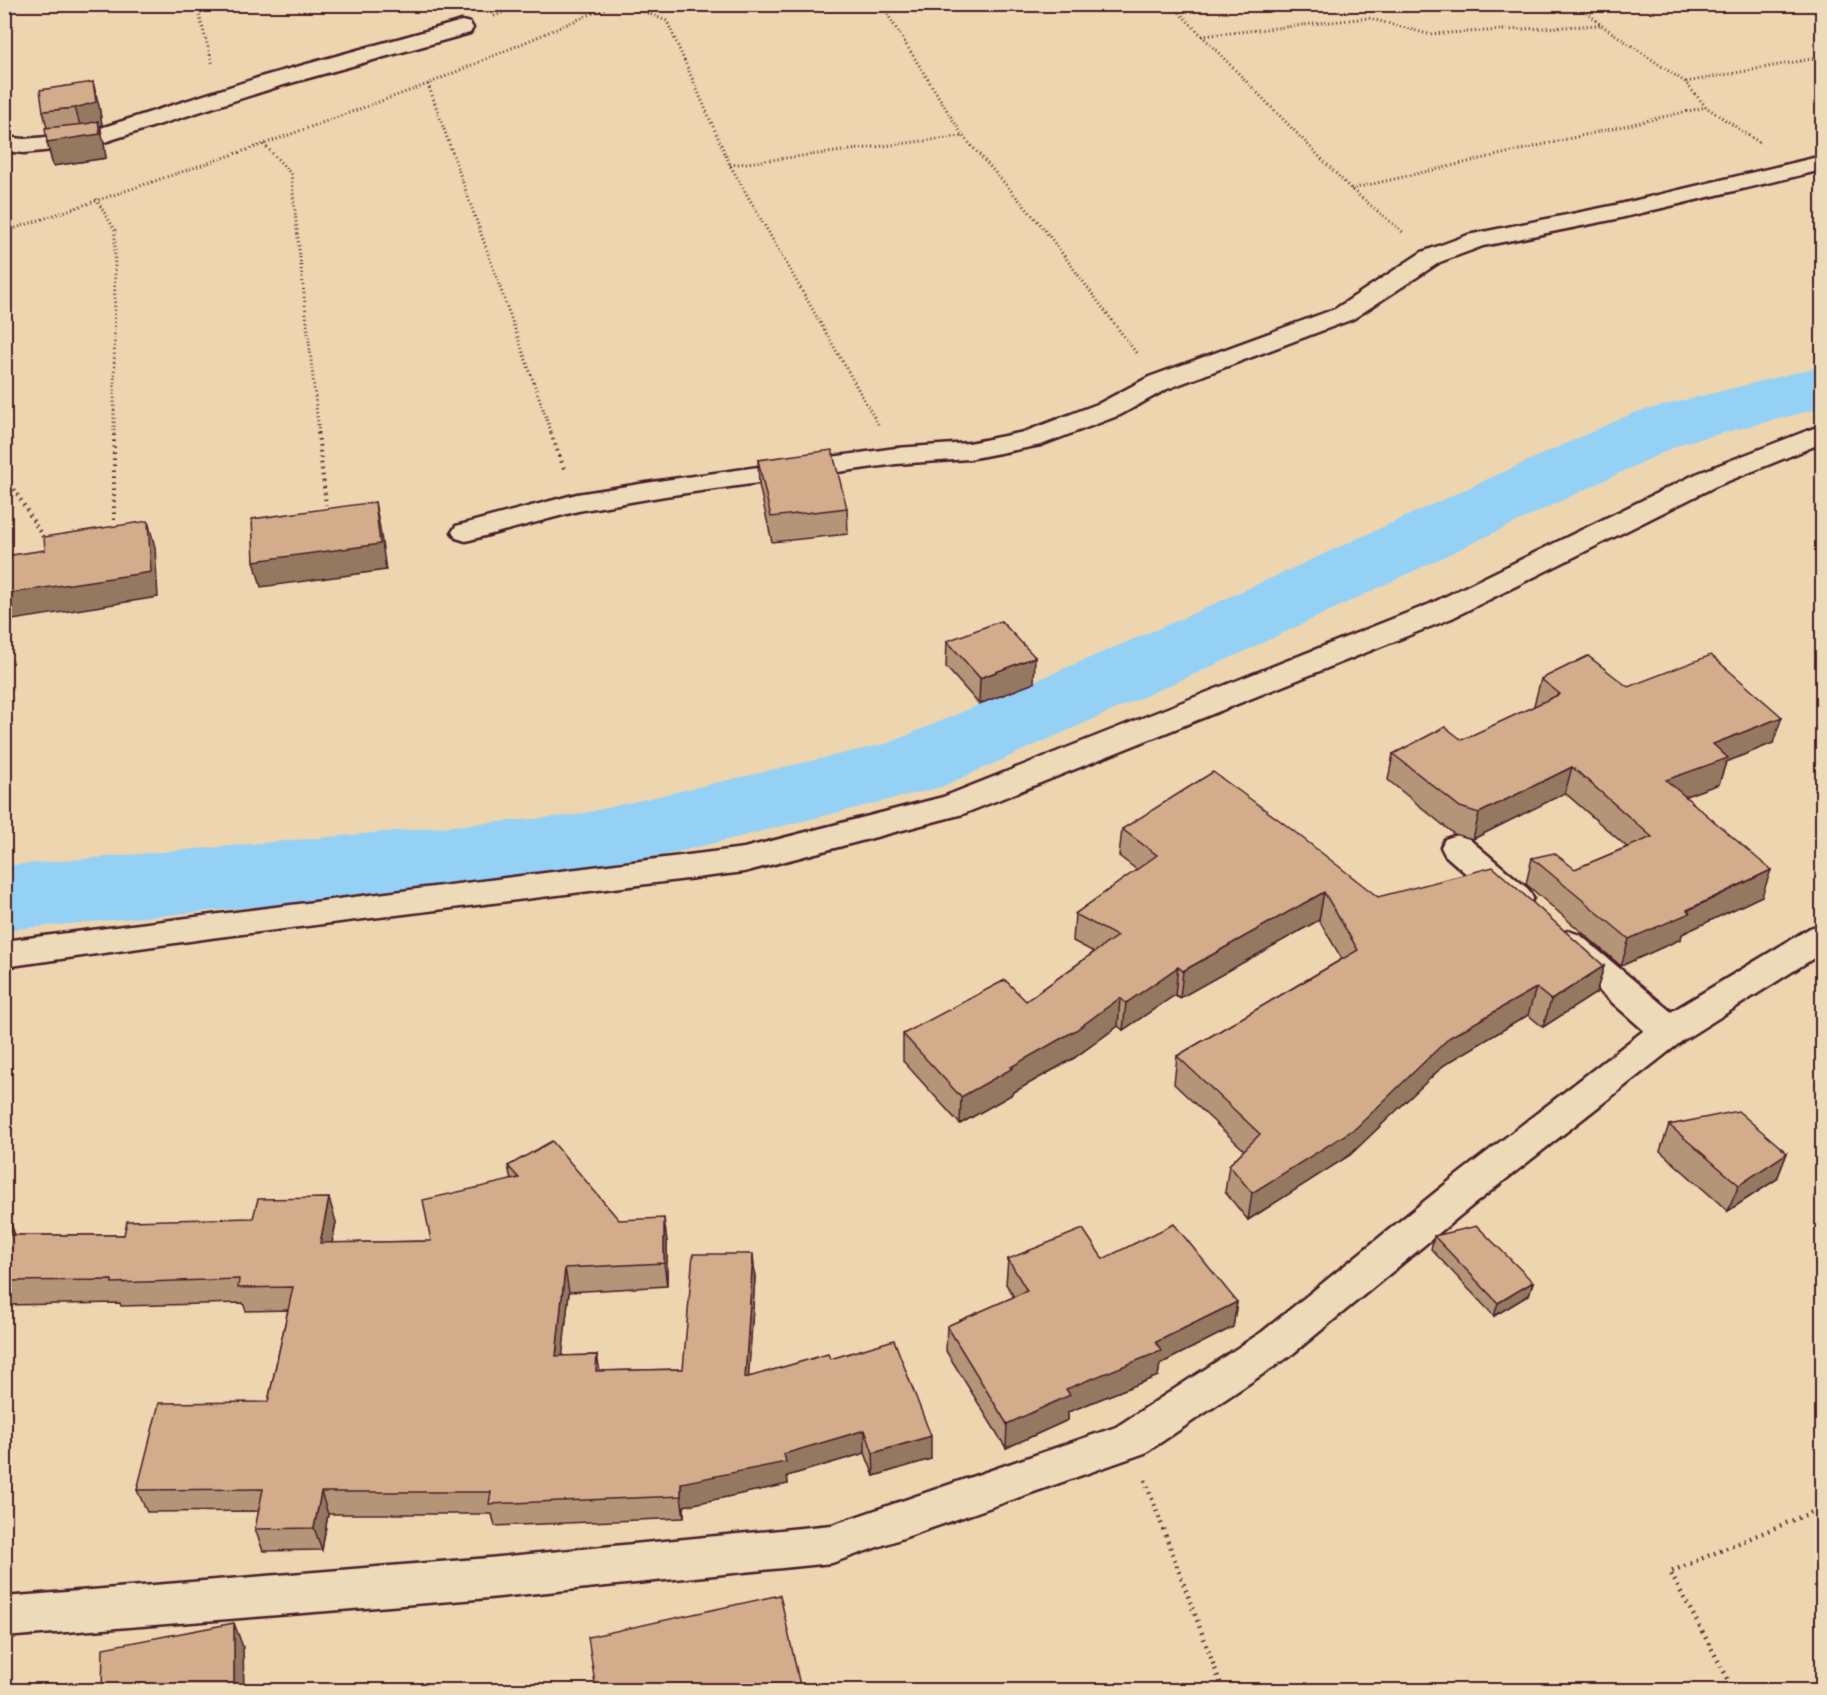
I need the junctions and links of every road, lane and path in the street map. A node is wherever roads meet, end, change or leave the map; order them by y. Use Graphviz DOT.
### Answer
graph roads {
  1 [pos="196,4"];
  2 [pos="614,4"];
  3 [pos="625,4"];
  4 [pos="881,4"];
  5 [pos="1171,4"];
  6 [pos="1578,4"];
  7 [pos="1611,4"];
  8 [pos="1585,10"];
  9 [pos="1601,26"];
  10 [pos="462,28"];
  11 [pos="1202,36"];
  12 [pos="1822,57"];
  13 [pos="1685,82"];
  14 [pos="428,84"];
  15 [pos="221,97"];
  16 [pos="1706,107"];
  17 [pos="963,136"];
  18 [pos="4,144"];
  19 [pos="264,144"];
  20 [pos="1822,163"];
  21 [pos="730,165"];
  22 [pos="1798,168"];
  23 [pos="1352,189"];
  24 [pos="96,199"];
  25 [pos="4,232"];
  26 [pos="1431,257"];
  27 [pos="1158,383"];
  28 [pos="1822,432"];
  29 [pos="896,456"];
  30 [pos="4,484"];
  31 [pos="577,503"];
  32 [pos="326,505"];
  33 [pos="114,520"];
  34 [pos="466,532"];
  35 [pos="44,539"];
  36 [pos="1457,847"];
  37 [pos="1822,937"];
  38 [pos="4,954"];
  39 [pos="1669,1031"];
  40 [pos="1130,1440"];
  41 [pos="1822,1508"];
  42 [pos="4,1617"];
  43 [pos="1223,1690"];
  44 [pos="1734,1690"];
  1 -- 15 [label="path"];
  2 -- 14 [label="path"];
  3 -- 21 [label="path"];
  4 -- 17 [label="path"];
  5 -- 11 [label="path"];
  6 -- 8 [label="path"];
  7 -- 8 [label="path"];
  8 -- 9 [label="path"];
  9 -- 11 [label="path"];
  9 -- 13 [label="path"];
  10 -- 15 [label="street"];
  11 -- 23 [label="path"];
  12 -- 13 [label="path"];
  13 -- 16 [label="path"];
  14 -- 19 [label="path"];
  14 -- 31 [label="path"];
  15 -- 18 [label="street"];
  16 -- 22 [label="path"];
  16 -- 23 [label="path"];
  17 -- 21 [label="path"];
  17 -- 27 [label="path"];
  19 -- 24 [label="path"];
  19 -- 32 [label="path"];
  20 -- 22 [label="street"];
  21 -- 29 [label="path"];
  22 -- 26 [label="street"];
  23 -- 26 [label="path"];
  24 -- 25 [label="path"];
  24 -- 33 [label="path"];
  26 -- 27 [label="street"];
  27 -- 29 [label="street"];
  28 -- 38 [label="street"];
  29 -- 31 [label="street"];
  30 -- 35 [label="path"];
  31 -- 34 [label="street"];
  36 -- 39 [label="street"];
  37 -- 39 [label="street"];
  39 -- 40 [label="street"];
  40 -- 42 [label="street"];
  40 -- 43 [label="path"];
  41 -- 44 [label="path"];
}
